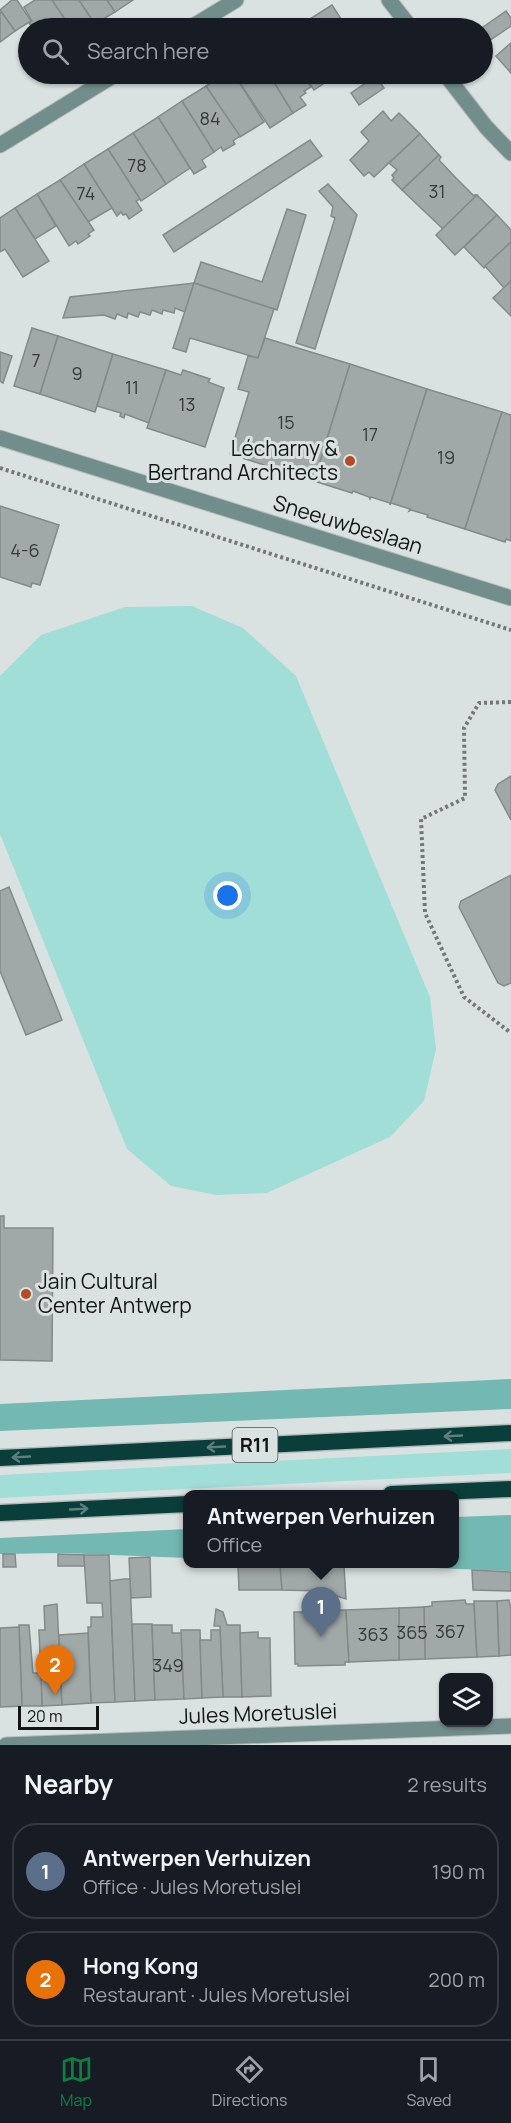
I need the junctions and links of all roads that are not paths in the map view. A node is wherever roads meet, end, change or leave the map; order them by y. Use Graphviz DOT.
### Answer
graph roads {
  1 [pos="236,0"];
  2 [pos="389,0"];
  3 [pos="206,18"];
  4 [pos="403,18"];
  5 [pos="100,84"];
  6 [pos="453,84"];
  7 [pos="0,145"];
  8 [pos="511,153"];
  9 [pos="0,438"];
  10 [pos="511,598"];
  11 [pos="511,1433"];
  12 [pos="0,1458"];
  13 [pos="511,1489"];
  14 [pos="459,1491"];
  15 [pos="183,1504"];
  16 [pos="0,1513"];
  17 [pos="511,1726"];
  18 [pos="6,1745"];
  1 -- 3 [label="street"];
  2 -- 4 [label="street"];
  5 -- 7 [label="street"];
  6 -- 8 [label="street"];
  9 -- 10 [label="street, Sneeuwbeslaan"];
  11 -- 12 [label="highway, R11, one-way"];
  13 -- 14 [label="highway"];
  16 -- 15 [label="highway, one-way"];
  17 -- 18 [label="street, Jules Moretuslei"];
}
